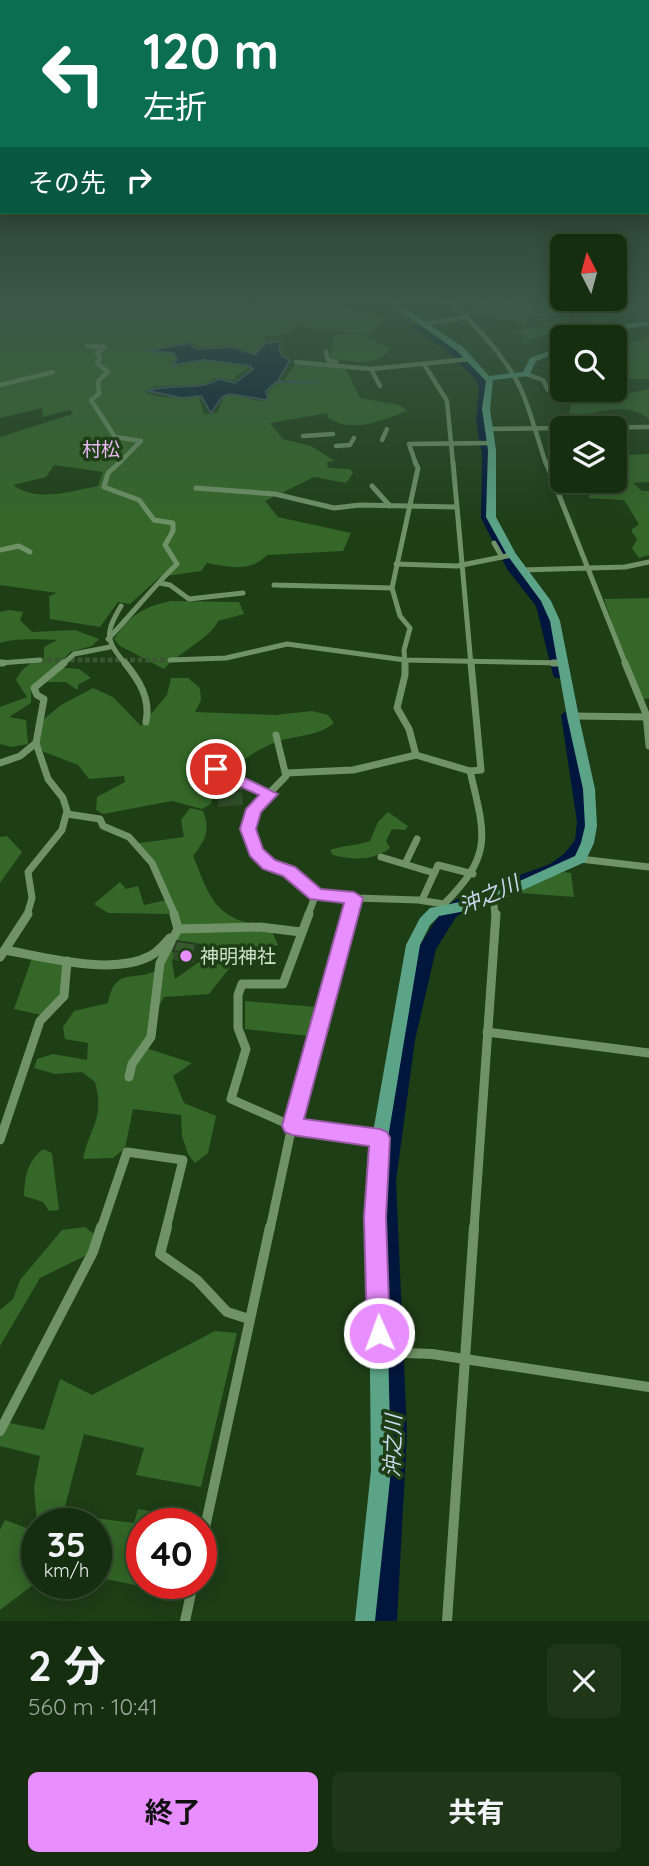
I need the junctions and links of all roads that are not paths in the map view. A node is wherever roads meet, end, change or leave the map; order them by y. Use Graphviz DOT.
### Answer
graph roads {
  1 [pos="488,378"];
  2 [pos="28,379"];
  3 [pos="101,379"];
  4 [pos="376,379"];
  5 [pos="433,379"];
  6 [pos="516,379"];
  7 [pos="539,379"];
  8 [pos="0,386"];
  9 [pos="380,386"];
  10 [pos="548,390"];
  11 [pos="533,427"];
  12 [pos="649,427"];
  13 [pos="387,429"];
  14 [pos="333,434"];
  15 [pos="303,436"];
  16 [pos="489,436"];
  17 [pos="354,439"];
  18 [pos="382,440"];
  19 [pos="451,445"];
  20 [pos="336,446"];
  21 [pos="372,486"];
  22 [pos="196,488"];
  23 [pos="390,506"];
  24 [pos="409,506"];
  25 [pos="456,507"];
  26 [pos="494,543"];
  27 [pos="0,550"];
  28 [pos="30,552"];
  29 [pos="507,556"];
  30 [pos="649,562"];
  31 [pos="396,564"];
  32 [pos="462,565"];
  33 [pos="586,568"];
  34 [pos="522,570"];
  35 [pos="160,583"];
  36 [pos="274,585"];
  37 [pos="392,588"];
  38 [pos="243,593"];
  39 [pos="121,607"];
  40 [pos="109,643"];
  41 [pos="40,660"];
  42 [pos="170,660"];
  43 [pos="405,660"];
  44 [pos="471,662"];
  45 [pos="0,663"];
  46 [pos="565,663"];
  47 [pos="573,716"];
  48 [pos="648,717"];
  49 [pos="146,723"];
  50 [pos="276,735"];
  51 [pos="36,743"];
  52 [pos="649,746"];
  53 [pos="416,755"];
  54 [pos="0,763"];
  55 [pos="192,768"];
  56 [pos="470,771"];
  57 [pos="286,773"];
  58 [pos="270,794"];
  59 [pos="67,814"];
  60 [pos="417,839"];
  61 [pos="382,857"];
  62 [pos="580,859"];
  63 [pos="405,864"];
  64 [pos="649,867"];
  65 [pos="434,873"];
  66 [pos="473,874"];
  67 [pos="316,894"];
  68 [pos="493,897"];
  69 [pos="354,898"];
  70 [pos="422,900"];
  71 [pos="444,906"];
  72 [pos="175,932"];
  73 [pos="301,932"];
  74 [pos="2,953"];
  75 [pos="67,961"];
  76 [pos="487,1032"];
  77 [pos="649,1053"];
  78 [pos="129,1077"];
  79 [pos="292,1126"];
  80 [pos="380,1138"];
  81 [pos="0,1140"];
  82 [pos="249,1318"];
  83 [pos="379,1352"];
  84 [pos="464,1359"];
  85 [pos="649,1387"];
  86 [pos="0,1431"];
  87 [pos="209,1508"];
  88 [pos="190,1599"];
  89 [pos="186,1621"];
  90 [pos="365,1621"];
  91 [pos="447,1621"];
  1 -- 16 [label="street"];
  2 -- 8 [label="street"];
  3 -- 35 [label="street"];
  4 -- 9 [label="street"];
  5 -- 19 [label="street"];
  6 -- 11 [label="street"];
  7 -- 10 [label="street"];
  11 -- 12 [label="street"];
  11 -- 16 [label="street"];
  11 -- 33 [label="street"];
  13 -- 18 [label="street"];
  14 -- 15 [label="street"];
  16 -- 19 [label="street"];
  16 -- 29 [label="street"];
  17 -- 20 [label="street"];
  19 -- 24 [label="street"];
  19 -- 25 [label="street"];
  21 -- 23 [label="street"];
  22 -- 23 [label="street"];
  23 -- 24 [label="street"];
  24 -- 25 [label="street"];
  24 -- 31 [label="street"];
  25 -- 32 [label="street"];
  26 -- 29 [label="street"];
  27 -- 28 [label="street"];
  29 -- 32 [label="street"];
  29 -- 34 [label="street"];
  30 -- 33 [label="street"];
  31 -- 32 [label="street"];
  31 -- 37 [label="street"];
  32 -- 44 [label="street"];
  33 -- 34 [label="street"];
  33 -- 48 [label="street"];
  34 -- 46 [label="street"];
  35 -- 38 [label="street"];
  35 -- 40 [label="street"];
  36 -- 37 [label="street"];
  37 -- 43 [label="street"];
  39 -- 40 [label="street"];
  40 -- 49 [label="street"];
  40 -- 51 [label="street"];
  41 -- 45 [label="street"];
  42 -- 43 [label="street"];
  43 -- 44 [label="street"];
  43 -- 53 [label="street"];
  44 -- 46 [label="street"];
  44 -- 56 [label="street"];
  46 -- 47 [label="street"];
  47 -- 48 [label="street"];
  47 -- 62 [label="street"];
  48 -- 52 [label="street"];
  50 -- 57 [label="street"];
  51 -- 54 [label="street"];
  51 -- 59 [label="street"];
  53 -- 56 [label="street"];
  53 -- 57 [label="street"];
  55 -- 58 [label="street"];
  56 -- 66 [label="street"];
  57 -- 58 [label="street"];
  58 -- 67 [label="street"];
  59 -- 72 [label="street"];
  59 -- 74 [label="street"];
  60 -- 63 [label="street"];
  61 -- 63 [label="street"];
  62 -- 64 [label="street"];
  62 -- 68 [label="street"];
  63 -- 65 [label="street"];
  65 -- 66 [label="street"];
  65 -- 70 [label="street"];
  66 -- 71 [label="street"];
  67 -- 69 [label="street"];
  67 -- 73 [label="street"];
  68 -- 71 [label="street"];
  68 -- 76 [label="street"];
  69 -- 70 [label="street"];
  69 -- 79 [label="street"];
  70 -- 71 [label="street"];
  71 -- 80 [label="street"];
  72 -- 73 [label="street"];
  72 -- 75 [label="street"];
  72 -- 78 [label="street"];
  73 -- 79 [label="street"];
  74 -- 75 [label="street"];
  75 -- 81 [label="street"];
  76 -- 77 [label="street"];
  76 -- 84 [label="street"];
  79 -- 80 [label="street"];
  79 -- 82 [label="street"];
  80 -- 83 [label="street"];
  82 -- 86 [label="street"];
  82 -- 87 [label="street"];
  83 -- 84 [label="street"];
  83 -- 90 [label="street"];
  84 -- 85 [label="street"];
  84 -- 91 [label="street"];
  88 -- 89 [label="street"];
}
